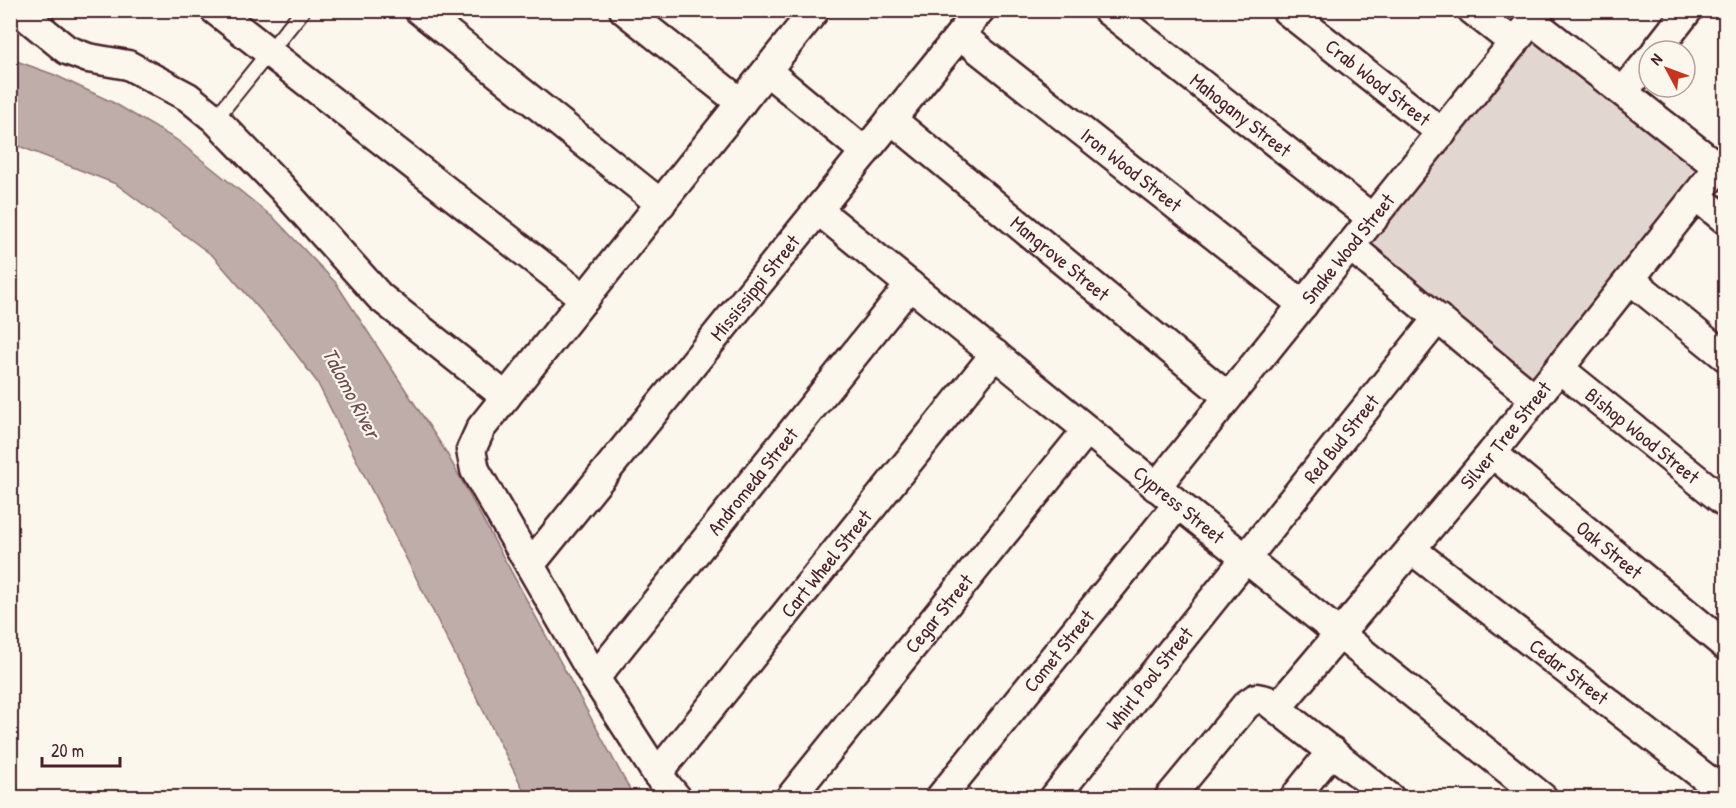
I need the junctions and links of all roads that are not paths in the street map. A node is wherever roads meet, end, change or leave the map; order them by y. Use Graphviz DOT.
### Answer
graph roads {
  1 [pos="18,10"];
  2 [pos="215,10"];
  3 [pos="303,10"];
  4 [pos="419,10"];
  5 [pos="624,10"];
  6 [pos="815,10"];
  7 [pos="980,10"];
  8 [pos="1107,10"];
  9 [pos="1286,10"];
  10 [pos="1472,10"];
  11 [pos="1688,10"];
  12 [pos="1536,16"];
  13 [pos="960,35"];
  14 [pos="1665,39"];
  15 [pos="1514,43"];
  16 [pos="268,54"];
  17 [pos="767,71"];
  18 [pos="1637,75"];
  19 [pos="1623,93"];
  20 [pos="741,103"];
  21 [pos="215,118"];
  22 [pos="891,119"];
  23 [pos="1442,133"];
  24 [pos="865,152"];
  25 [pos="1722,163"];
  26 [pos="1696,196"];
  27 [pos="661,204"];
  28 [pos="818,210"];
  29 [pos="1373,219"];
  30 [pos="1725,220"];
  31 [pos="1350,246"];
  32 [pos="1631,280"];
  33 [pos="910,285"];
  34 [pos="585,299"];
  35 [pos="1302,305"];
  36 [pos="1438,318"];
  37 [pos="994,354"];
  38 [pos="1725,357"];
  39 [pos="1560,369"];
  40 [pos="506,397"];
  41 [pos="1228,397"];
  42 [pos="1535,399"];
  43 [pos="1087,430"];
  44 [pos="1492,453"];
  45 [pos="1167,496"];
  46 [pos="1725,503"];
  47 [pos="1411,549"];
  48 [pos="1245,559"];
  49 [pos="530,565"];
  50 [pos="1339,634"];
  51 [pos="1725,646"];
  52 [pos="595,678"];
  53 [pos="1266,703"];
  54 [pos="1332,751"];
  55 [pos="657,774"];
  56 [pos="1725,794"];
  57 [pos="677,798"];
  58 [pos="790,798"];
  59 [pos="940,798"];
  60 [pos="1054,798"];
  61 [pos="1169,798"];
  62 [pos="1294,798"];
  63 [pos="1390,798"];
  64 [pos="1543,798"];
  1 -- 21 [label="street"];
  2 -- 16 [label="street"];
  3 -- 16 [label="lane"];
  4 -- 27 [label="street"];
  5 -- 20 [label="street"];
  6 -- 17 [label="street"];
  7 -- 13 [label="street, Mississippi Street"];
  8 -- 29 [label="street, Mahogany Street"];
  9 -- 23 [label="street, Crab Wood Street"];
  10 -- 15 [label="street"];
  11 -- 14 [label="street"];
  12 -- 15 [label="street, Snake Wood Street"];
  12 -- 19 [label="street"];
  13 -- 22 [label="street, Mississippi Street"];
  13 -- 35 [label="street, Iron Wood Street"];
  15 -- 23 [label="street, Snake Wood Street"];
  16 -- 21 [label="lane"];
  16 -- 34 [label="street"];
  17 -- 20 [label="street"];
  17 -- 24 [label="street"];
  18 -- 19 [label="street"];
  19 -- 25 [label="street"];
  20 -- 27 [label="street"];
  21 -- 40 [label="street"];
  22 -- 24 [label="street, Mississippi Street"];
  22 -- 41 [label="street, Mangrove Street"];
  23 -- 29 [label="street, Snake Wood Street"];
  24 -- 28 [label="street, Mississippi Street"];
  25 -- 26 [label="street, Silver Tree Street"];
  26 -- 30 [label="street"];
  26 -- 32 [label="street, Silver Tree Street"];
  27 -- 34 [label="street"];
  28 -- 33 [label="street, Cypress Street"];
  28 -- 49 [label="street, Mississippi Street"];
  29 -- 31 [label="street, Snake Wood Street"];
  31 -- 35 [label="street, Snake Wood Street"];
  31 -- 36 [label="street"];
  32 -- 38 [label="street"];
  32 -- 39 [label="street, Silver Tree Street"];
  33 -- 37 [label="street, Cypress Street"];
  33 -- 52 [label="street, Andromeda Street"];
  34 -- 40 [label="street"];
  35 -- 41 [label="street, Snake Wood Street"];
  36 -- 42 [label="street"];
  36 -- 48 [label="street, Red Bud Street"];
  37 -- 43 [label="street, Cypress Street"];
  37 -- 55 [label="street, Cart Wheel Street"];
  39 -- 42 [label="street, Silver Tree Street"];
  39 -- 46 [label="street, Bishop Wood Street"];
  40 -- 49 [label="street"];
  41 -- 45 [label="street, Snake Wood Street"];
  42 -- 44 [label="street, Silver Tree Street"];
  43 -- 45 [label="street, Cypress Street"];
  43 -- 58 [label="street, Cegar Street"];
  44 -- 47 [label="street, Silver Tree Street"];
  44 -- 51 [label="street, Oak Street"];
  45 -- 48 [label="street, Cypress Street"];
  45 -- 59 [label="street, Comet Street"];
  47 -- 50 [label="street, Silver Tree Street"];
  47 -- 56 [label="street, Cedar Street"];
  48 -- 50 [label="street, Cypress Street"];
  48 -- 60 [label="street, Whirl Pool Street"];
  49 -- 52 [label="street"];
  50 -- 53 [label="street, Silver Tree Street"];
  50 -- 64 [label="street, Cypress Street"];
  52 -- 55 [label="street"];
  53 -- 54 [label="street"];
  53 -- 61 [label="street, Silver Tree Street"];
  54 -- 62 [label="street"];
  54 -- 63 [label="street"];
  55 -- 57 [label="street"];
}
